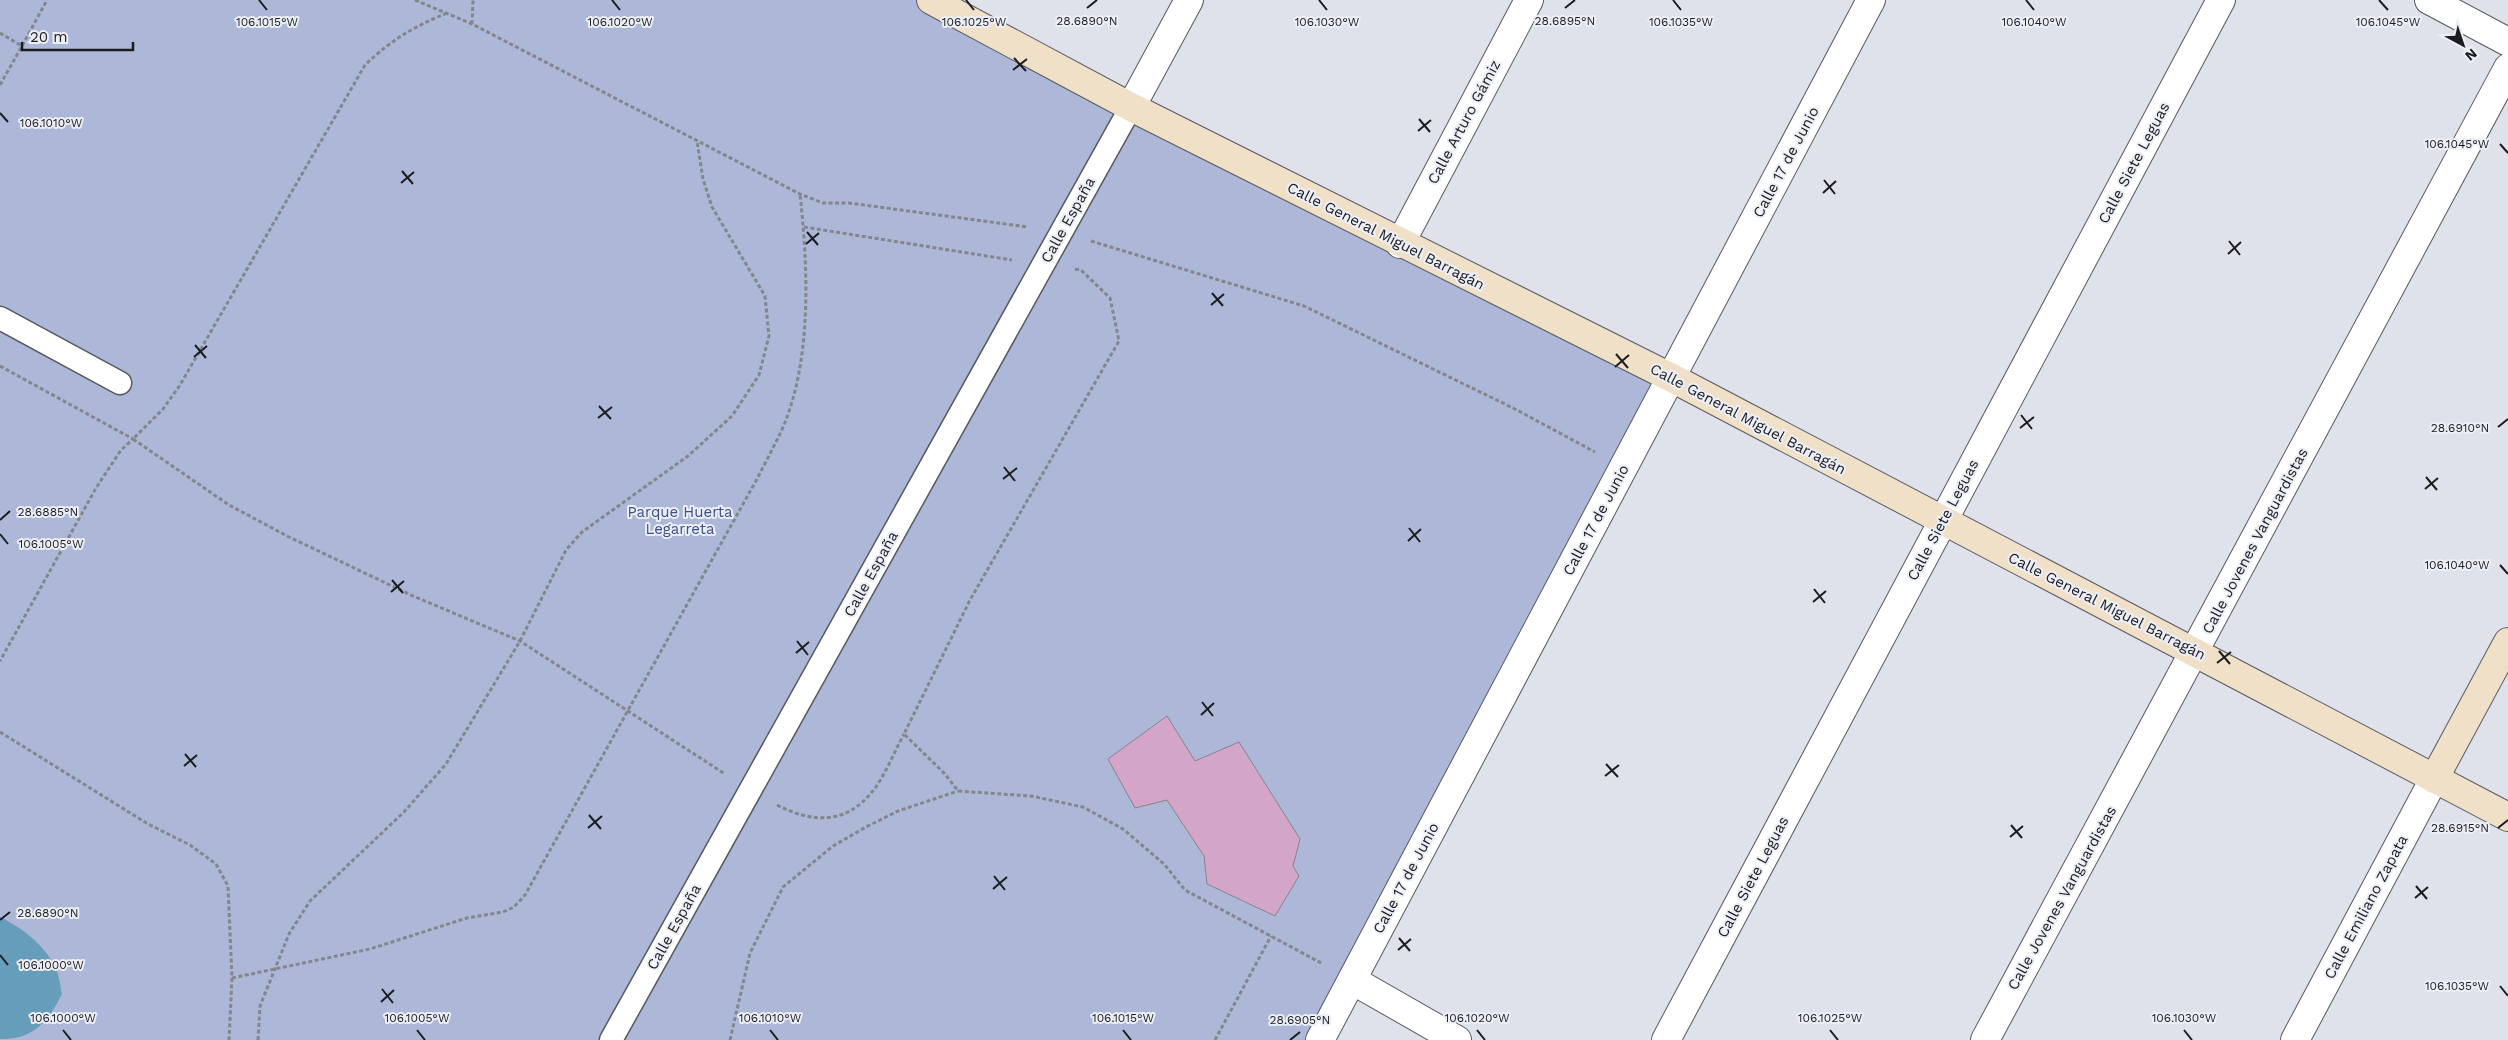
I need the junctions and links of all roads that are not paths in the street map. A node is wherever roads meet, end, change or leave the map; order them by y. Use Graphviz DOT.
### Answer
graph roads {
  1 [pos="931,0"];
  2 [pos="1188,0"];
  3 [pos="1529,0"];
  4 [pos="1871,0"];
  5 [pos="2221,0"];
  6 [pos="2429,0"];
  7 [pos="2508,42"];
  8 [pos="2508,68"];
  9 [pos="1131,107"];
  10 [pos="1400,244"];
  11 [pos="0,318"];
  12 [pos="1672,378"];
  13 [pos="120,382"];
  14 [pos="1943,521"];
  15 [pos="2508,642"];
  16 [pos="2196,652"];
  17 [pos="2434,779"];
  18 [pos="2508,817"];
  19 [pos="1352,980"];
  20 [pos="612,1040"];
  21 [pos="1320,1040"];
  22 [pos="1457,1040"];
  23 [pos="1666,1040"];
  24 [pos="1985,1040"];
  25 [pos="2295,1040"];
  1 -- 9 [label="main road, Calle General Miguel Barragán"];
  2 -- 9 [label="street"];
  3 -- 10 [label="street, Calle Arturo Gámiz"];
  4 -- 12 [label="street, Calle 17 de Junio"];
  5 -- 14 [label="street, Calle Siete Leguas"];
  6 -- 7 [label="street"];
  8 -- 16 [label="street, Calle Jovenes Vanguardistas"];
  9 -- 10 [label="main road, Calle General Miguel Barragán"];
  9 -- 20 [label="lane, Calle España"];
  10 -- 12 [label="main road, Calle General Miguel Barragán"];
  11 -- 13 [label="lane"];
  12 -- 14 [label="main road, Calle General Miguel Barragán"];
  12 -- 19 [label="street, Calle 17 de Junio"];
  14 -- 16 [label="main road, Calle General Miguel Barragán"];
  14 -- 23 [label="street, Calle Siete Leguas"];
  15 -- 17 [label="main road, Calle Emiliano Zapata"];
  16 -- 17 [label="main road, Calle General Miguel Barragán"];
  16 -- 24 [label="street, Calle Jovenes Vanguardistas"];
  17 -- 18 [label="main road, Calle General Miguel Barragán"];
  17 -- 25 [label="street, Calle Emiliano Zapata"];
  19 -- 21 [label="street, Calle 17 de Junio"];
  19 -- 22 [label="street"];
}
